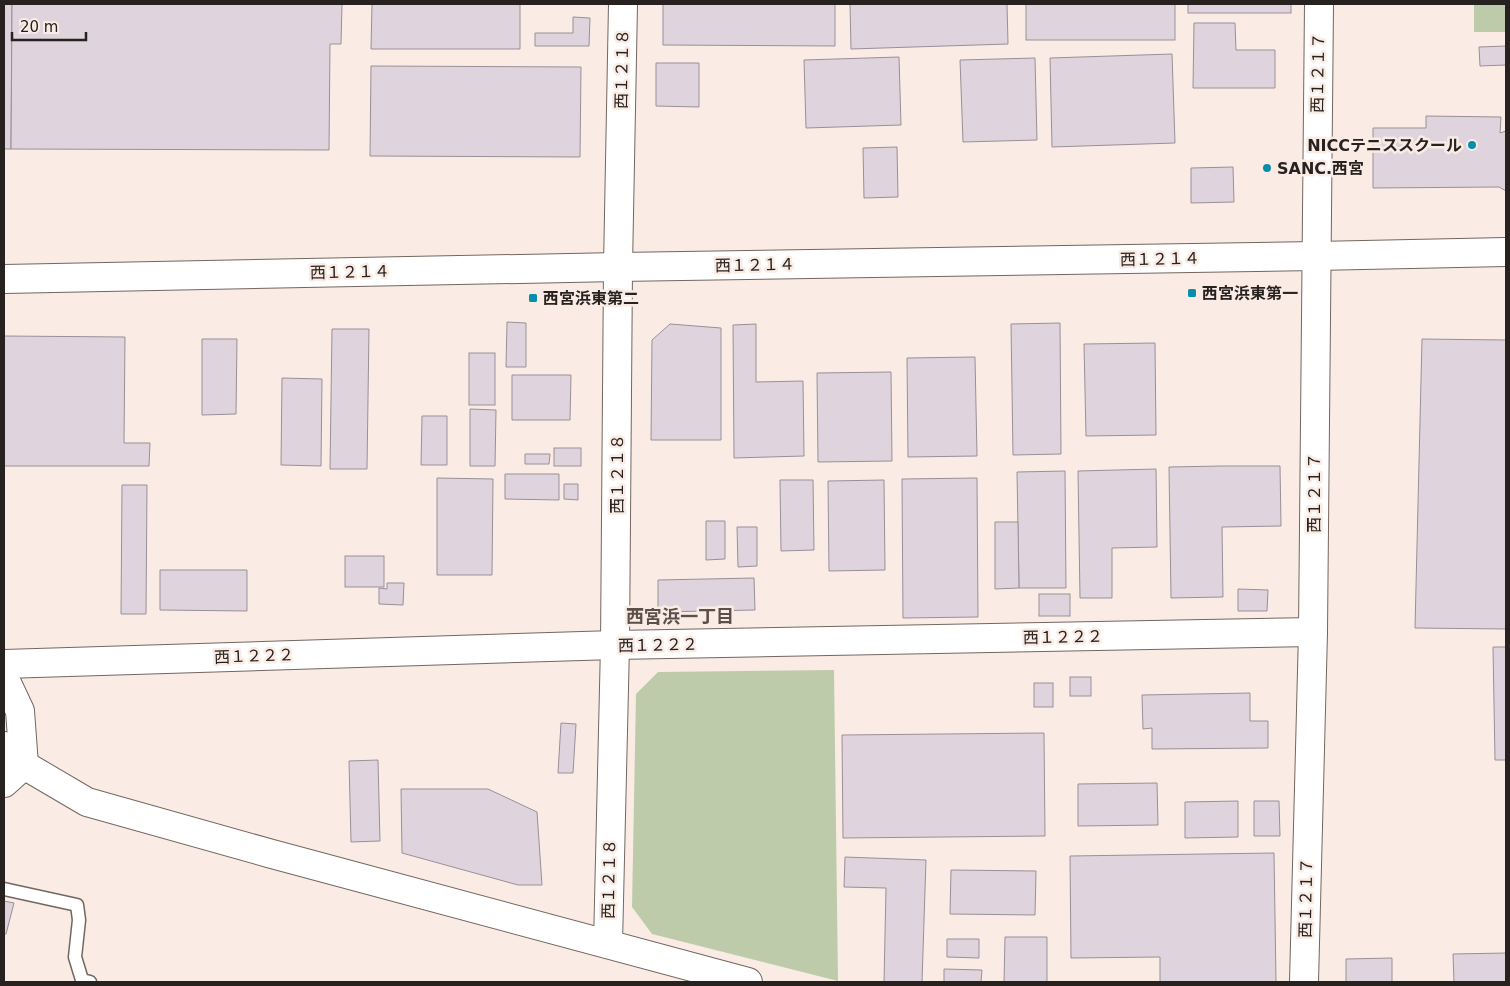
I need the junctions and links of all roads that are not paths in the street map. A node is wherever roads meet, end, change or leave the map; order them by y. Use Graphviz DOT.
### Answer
graph roads {
  1 [pos="623,4"];
  2 [pos="1319,4"];
  3 [pos="1506,252"];
  4 [pos="1316,256"];
  5 [pos="618,267"];
  6 [pos="4,279"];
  7 [pos="1313,632"];
  8 [pos="615,646"];
  9 [pos="4,664"];
  10 [pos="4,677"];
  11 [pos="4,746"];
  12 [pos="14,774"];
  13 [pos="4,889"];
  14 [pos="608,944"];
  15 [pos="90,982"];
  16 [pos="748,982"];
  17 [pos="1304,982"];
  1 -- 5 [label="street, 西１２１８"];
  2 -- 4 [label="street, 西１２１７"];
  3 -- 4 [label="street, 西１２１４"];
  4 -- 5 [label="street, 西１２１４"];
  4 -- 7 [label="street, 西１２１７"];
  5 -- 6 [label="street, 西１２１４"];
  5 -- 8 [label="street, 西１２１８"];
  7 -- 8 [label="street, 西１２２２"];
  7 -- 17 [label="street, 西１２１７"];
  8 -- 9 [label="street, 西１２２２"];
  8 -- 14 [label="street, 西１２１８"];
  10 -- 12 [label="street"];
  11 -- 12 [label="street"];
  12 -- 14 [label="street"];
  13 -- 15 [label="lane"];
  14 -- 16 [label="street"];
}
